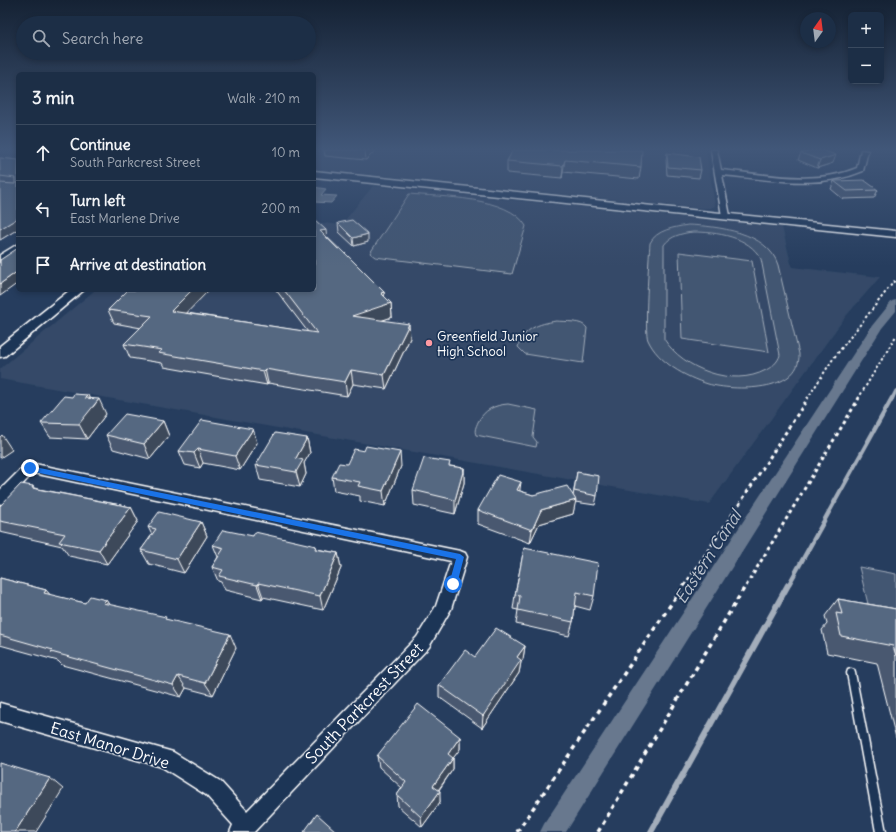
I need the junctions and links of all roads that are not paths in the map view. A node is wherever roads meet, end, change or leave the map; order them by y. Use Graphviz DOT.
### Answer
graph roads {
  1 [pos="459,189"];
  2 [pos="721,189"];
  3 [pos="726,216"];
  4 [pos="896,234"];
  5 [pos="16,248"];
  6 [pos="0,259"];
  7 [pos="76,292"];
  8 [pos="0,353"];
  9 [pos="0,499"];
  10 [pos="851,673"];
  11 [pos="0,712"];
  12 [pos="243,829"];
  13 [pos="881,832"];
  1 -- 3 [label="main road"];
  2 -- 3 [label="street"];
  3 -- 4 [label="main road"];
  5 -- 6 [label="street"];
  7 -- 8 [label="main road"];
  9 -- 12 [label="street, South Parkcrest Street"];
  10 -- 13 [label="lane"];
  11 -- 12 [label="street, East Manor Drive"];
}
